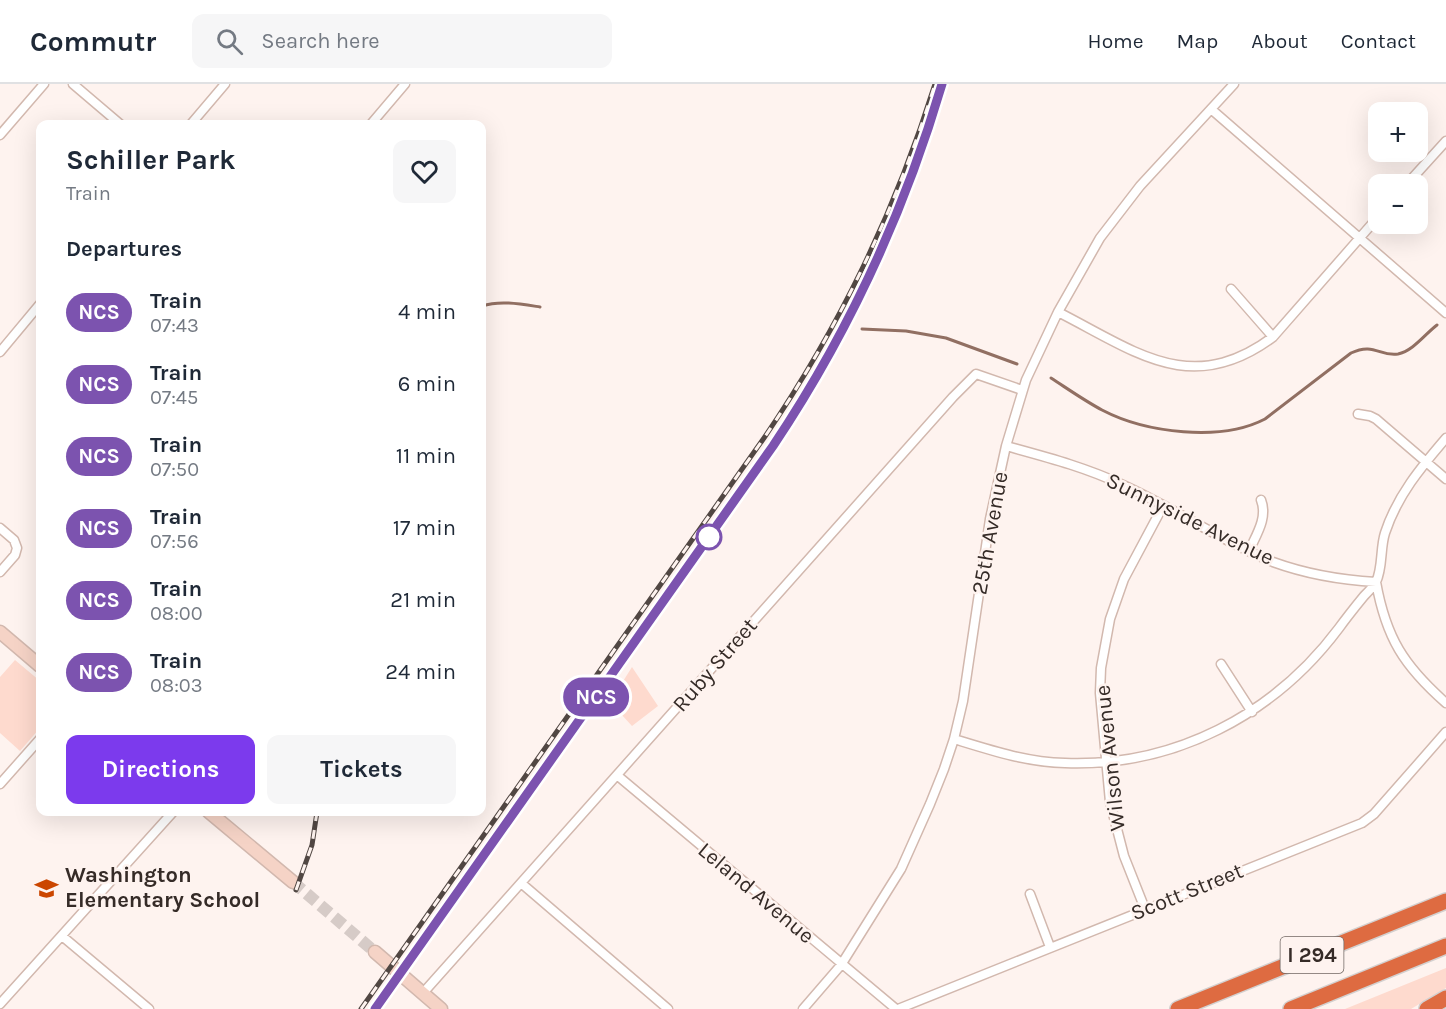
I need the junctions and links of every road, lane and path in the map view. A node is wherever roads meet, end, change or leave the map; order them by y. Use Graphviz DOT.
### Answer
graph roads {
  1 [pos="44,84"];
  2 [pos="73,84"];
  3 [pos="225,84"];
  4 [pos="405,84"];
  5 [pos="1234,84"];
  6 [pos="1211,109"];
  7 [pos="115,120"];
  8 [pos="194,120"];
  9 [pos="374,120"];
  10 [pos="0,135"];
  11 [pos="1446,141"];
  12 [pos="1416,174"];
  13 [pos="1368,228"];
  14 [pos="1359,238"];
  15 [pos="1231,289"];
  16 [pos="36,309"];
  17 [pos="1058,312"];
  18 [pos="1446,313"];
  19 [pos="1273,337"];
  20 [pos="0,352"];
  21 [pos="1022,390"];
  22 [pos="1358,414"];
  23 [pos="1446,438"];
  24 [pos="1006,446"];
  25 [pos="1425,462"];
  26 [pos="1446,479"];
  27 [pos="1261,500"];
  28 [pos="1163,506"];
  29 [pos="0,528"];
  30 [pos="1249,551"];
  31 [pos="0,572"];
  32 [pos="1376,582"];
  33 [pos="0,632"];
  34 [pos="36,663"];
  35 [pos="1221,664"];
  36 [pos="1446,704"];
  37 [pos="1252,712"];
  38 [pos="1446,732"];
  39 [pos="954,739"];
  40 [pos="36,744"];
  41 [pos="1106,762"];
  42 [pos="618,776"];
  43 [pos="0,784"];
  44 [pos="170,816"];
  45 [pos="214,816"];
  46 [pos="293,882"];
  47 [pos="521,884"];
  48 [pos="1030,894"];
  49 [pos="1446,901"];
  50 [pos="1145,909"];
  51 [pos="62,936"];
  52 [pos="1446,946"];
  53 [pos="1050,947"];
  54 [pos="375,952"];
  55 [pos="841,965"];
  56 [pos="423,993"];
  57 [pos="1446,998"];
  58 [pos="0,1004"];
  59 [pos="149,1009"];
  60 [pos="441,1009"];
  61 [pos="668,1009"];
  62 [pos="803,1009"];
  63 [pos="897,1009"];
  64 [pos="1178,1009"];
  65 [pos="1291,1009"];
  66 [pos="1427,1009"];
  1 -- 10 [label="street"];
  2 -- 7 [label="street"];
  3 -- 8 [label="street"];
  4 -- 9 [label="street"];
  5 -- 6 [label="street, 25th Avenue"];
  6 -- 14 [label="street"];
  6 -- 17 [label="street, 25th Avenue"];
  11 -- 12 [label="street"];
  13 -- 14 [label="street"];
  14 -- 18 [label="street"];
  14 -- 19 [label="street"];
  15 -- 19 [label="street"];
  16 -- 20 [label="street"];
  17 -- 19 [label="street"];
  17 -- 21 [label="street, 25th Avenue"];
  21 -- 24 [label="street, 25th Avenue"];
  21 -- 42 [label="street, Ruby Street"];
  22 -- 25 [label="street"];
  23 -- 25 [label="street"];
  24 -- 28 [label="street, Sunnyside Avenue"];
  24 -- 39 [label="street, 25th Avenue"];
  25 -- 26 [label="street"];
  25 -- 32 [label="street"];
  27 -- 30 [label="street"];
  28 -- 30 [label="street, Sunnyside Avenue"];
  28 -- 41 [label="street, Wilson Avenue"];
  29 -- 31 [label="street"];
  30 -- 32 [label="street, Sunnyside Avenue"];
  32 -- 36 [label="street"];
  32 -- 37 [label="street"];
  33 -- 34 [label="main road"];
  35 -- 37 [label="street"];
  37 -- 41 [label="street"];
  38 -- 50 [label="street, Scott Street"];
  39 -- 41 [label="street"];
  39 -- 55 [label="street, 25th Avenue"];
  40 -- 43 [label="street"];
  41 -- 50 [label="street, Wilson Avenue"];
  42 -- 47 [label="street, Ruby Street"];
  42 -- 55 [label="street, Leland Avenue"];
  44 -- 51 [label="street"];
  45 -- 46 [label="main road"];
  47 -- 56 [label="street, Ruby Street"];
  47 -- 61 [label="street"];
  48 -- 53 [label="street"];
  49 -- 64 [label="highway, I 294"];
  50 -- 53 [label="street, Scott Street"];
  51 -- 58 [label="street"];
  51 -- 59 [label="street"];
  52 -- 65 [label="highway, I 294"];
  53 -- 63 [label="street, Scott Street"];
  54 -- 56 [label="main road"];
  55 -- 62 [label="street, 25th Avenue"];
  55 -- 63 [label="street, Leland Avenue"];
  56 -- 60 [label="main road"];
  57 -- 66 [label="highway"];
}
